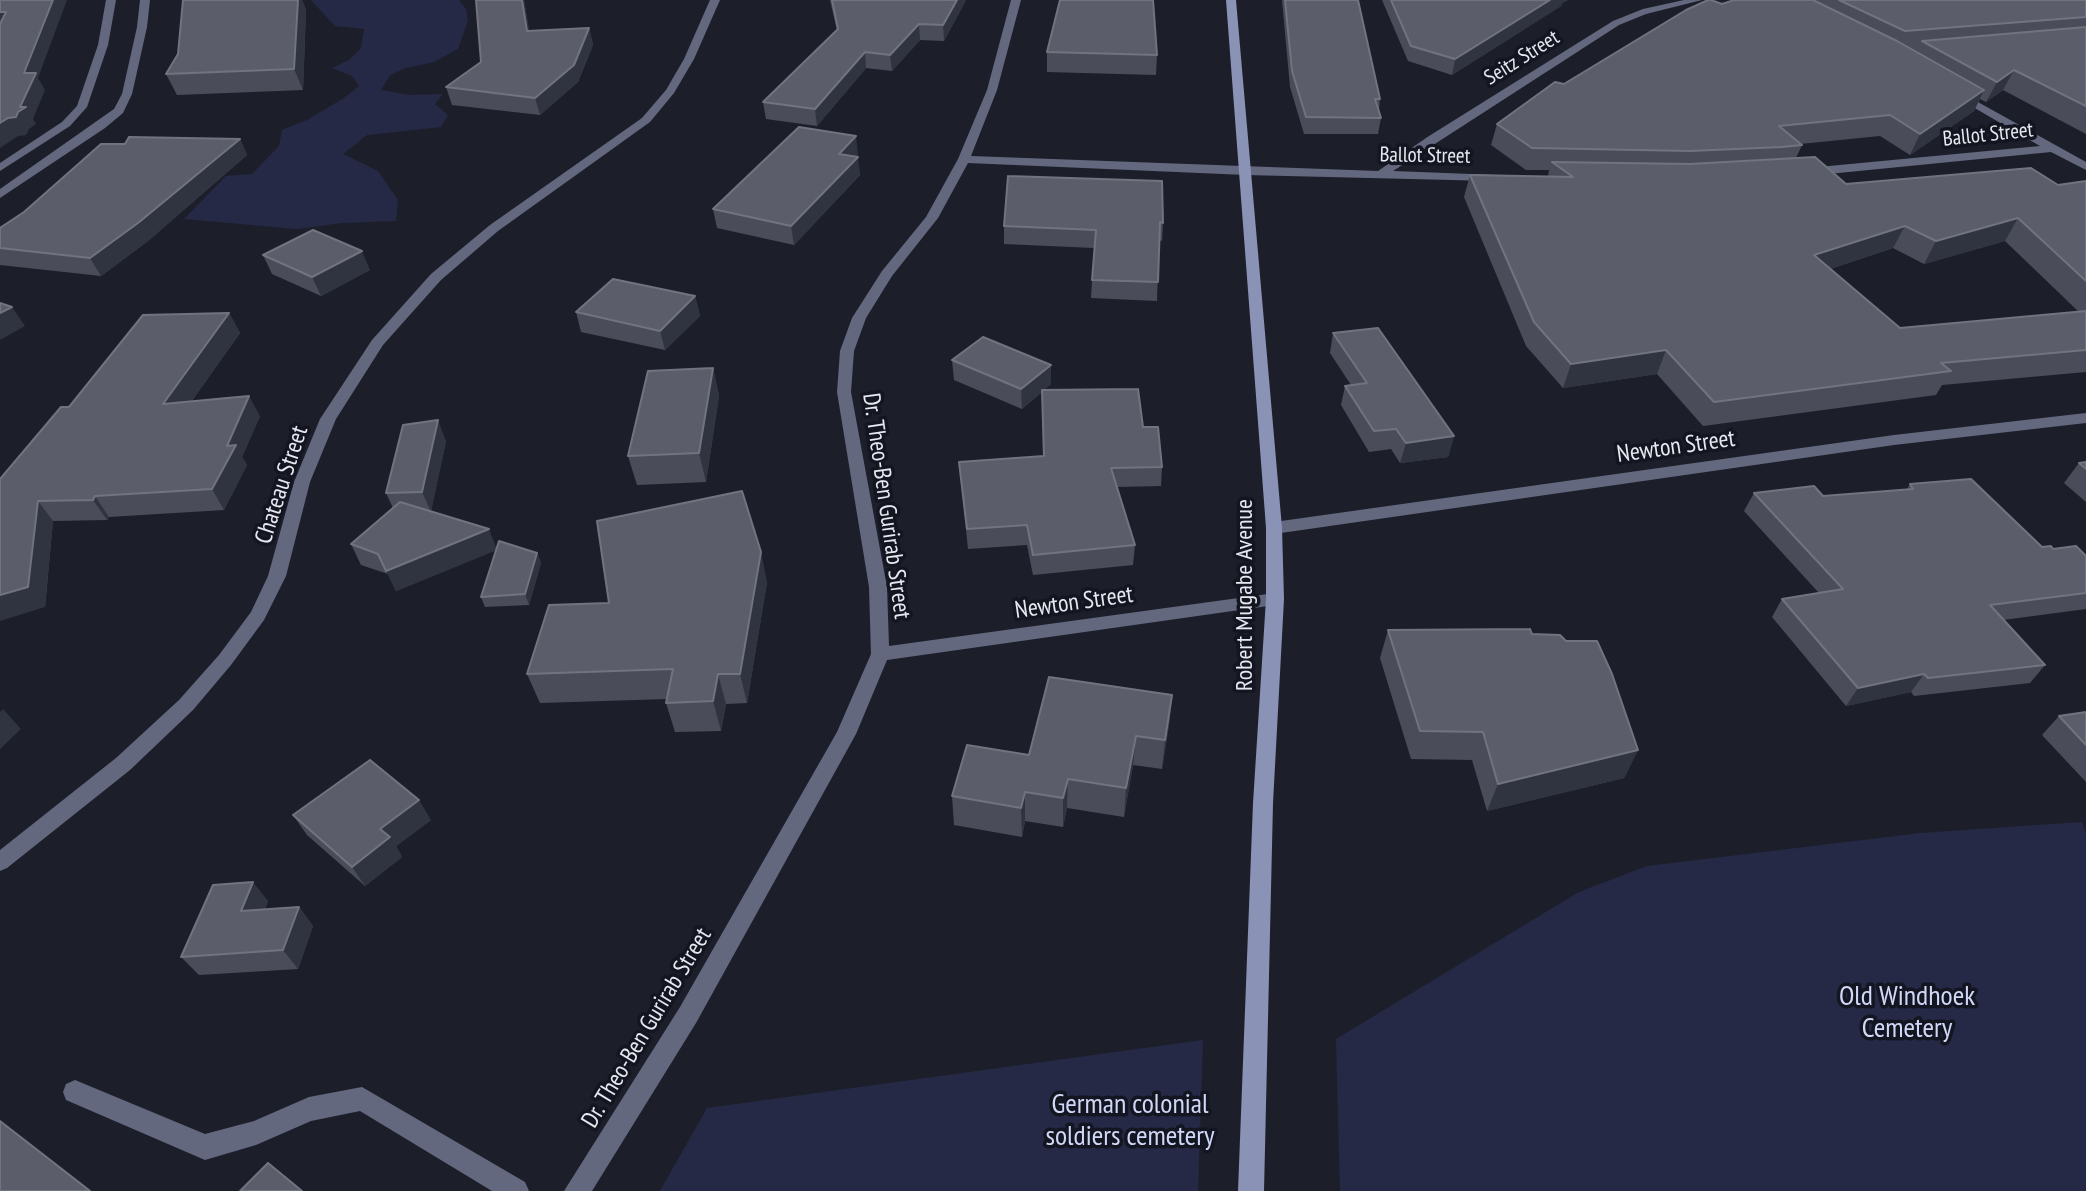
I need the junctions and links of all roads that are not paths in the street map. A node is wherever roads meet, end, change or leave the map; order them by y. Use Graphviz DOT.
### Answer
graph roads {
  1 [pos="111,0"];
  2 [pos="145,0"];
  3 [pos="715,0"];
  4 [pos="1016,0"];
  5 [pos="1231,0"];
  6 [pos="1697,0"];
  7 [pos="1950,90"];
  8 [pos="2052,148"];
  9 [pos="964,159"];
  10 [pos="2086,167"];
  11 [pos="0,168"];
  12 [pos="1246,171"];
  13 [pos="1799,172"];
  14 [pos="1380,175"];
  15 [pos="1503,177"];
  16 [pos="0,194"];
  17 [pos="2086,418"];
  18 [pos="1274,528"];
  19 [pos="1275,599"];
  20 [pos="880,654"];
  21 [pos="0,862"];
  22 [pos="75,1092"];
  23 [pos="516,1191"];
  24 [pos="577,1191"];
  25 [pos="1251,1191"];
  1 -- 11 [label="street"];
  2 -- 16 [label="street"];
  3 -- 21 [label="street, Chateau Street"];
  4 -- 9 [label="street, Dr. Theo-Ben Gurirab Street"];
  5 -- 12 [label="main road, Robert Mugabe Avenue"];
  6 -- 14 [label="street, Seitz Street"];
  7 -- 8 [label="street"];
  8 -- 10 [label="street"];
  8 -- 13 [label="street, Ballot Street"];
  9 -- 12 [label="street, Ballot Street"];
  9 -- 20 [label="street, Dr. Theo-Ben Gurirab Street"];
  12 -- 14 [label="street, Ballot Street"];
  12 -- 18 [label="main road, Robert Mugabe Avenue"];
  14 -- 15 [label="street, Ballot Street"];
  17 -- 18 [label="street, Newton Street"];
  18 -- 19 [label="main road, Robert Mugabe Avenue"];
  19 -- 20 [label="street, Newton Street"];
  19 -- 25 [label="main road, Robert Mugabe Avenue"];
  20 -- 24 [label="street, Dr. Theo-Ben Gurirab Street"];
  22 -- 23 [label="street"];
}
